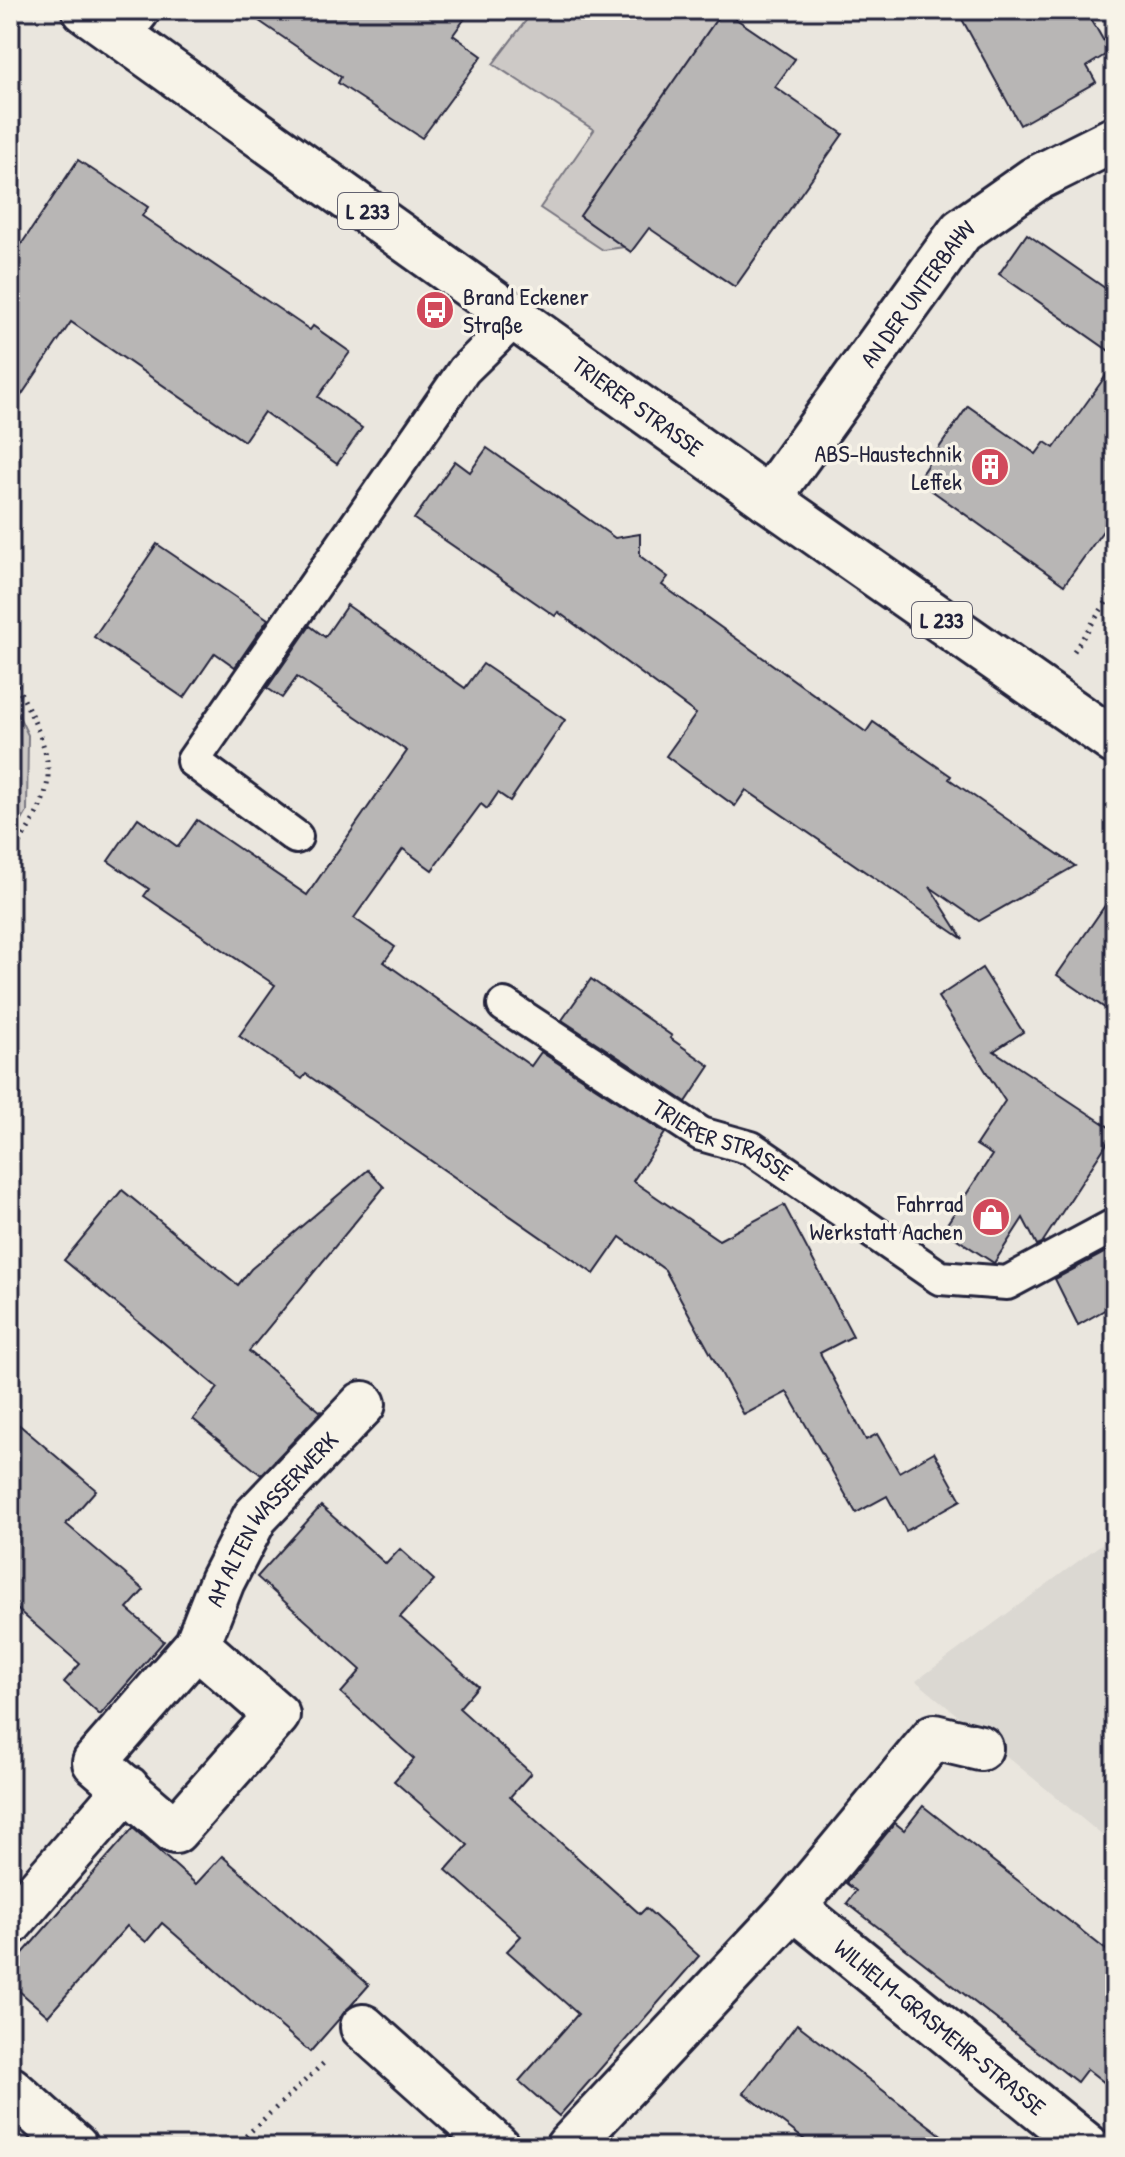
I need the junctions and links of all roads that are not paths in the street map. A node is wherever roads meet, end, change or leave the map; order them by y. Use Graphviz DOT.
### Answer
graph roads {
  1 [pos="114,18"];
  2 [pos="1115,139"];
  3 [pos="517,318"];
  4 [pos="768,499"];
  5 [pos="1115,742"];
  6 [pos="296,837"];
  7 [pos="504,1005"];
  8 [pos="1115,1225"];
  9 [pos="363,1404"];
  10 [pos="197,1645"];
  11 [pos="980,1748"];
  12 [pos="127,1788"];
  13 [pos="793,1907"];
  14 [pos="10,1923"];
  15 [pos="363,2027"];
  16 [pos="10,2089"];
  17 [pos="75,2147"];
  18 [pos="497,2147"];
  19 [pos="568,2147"];
  20 [pos="1088,2147"];
  1 -- 3 [label="street, TRIERER STRASSE / L 233"];
  2 -- 4 [label="street, AN DER UNTERBAHN"];
  3 -- 4 [label="street, TRIERER STRASSE / L 233"];
  3 -- 6 [label="lane"];
  4 -- 5 [label="street, TRIERER STRASSE / L 233"];
  7 -- 8 [label="lane, TRIERER STRASSE"];
  9 -- 10 [label="street, AM ALTEN WASSERWERK"];
  10 -- 12 [label="street, AM ALTEN WASSERWERK"];
  10 -- 12 [label="street, AM ALTEN WASSERWERK"];
  11 -- 13 [label="street"];
  12 -- 14 [label="street"];
  13 -- 19 [label="street"];
  13 -- 20 [label="street, WILHELM-GRASMEHR-STRASSE"];
  15 -- 18 [label="street"];
  16 -- 17 [label="street"];
}
